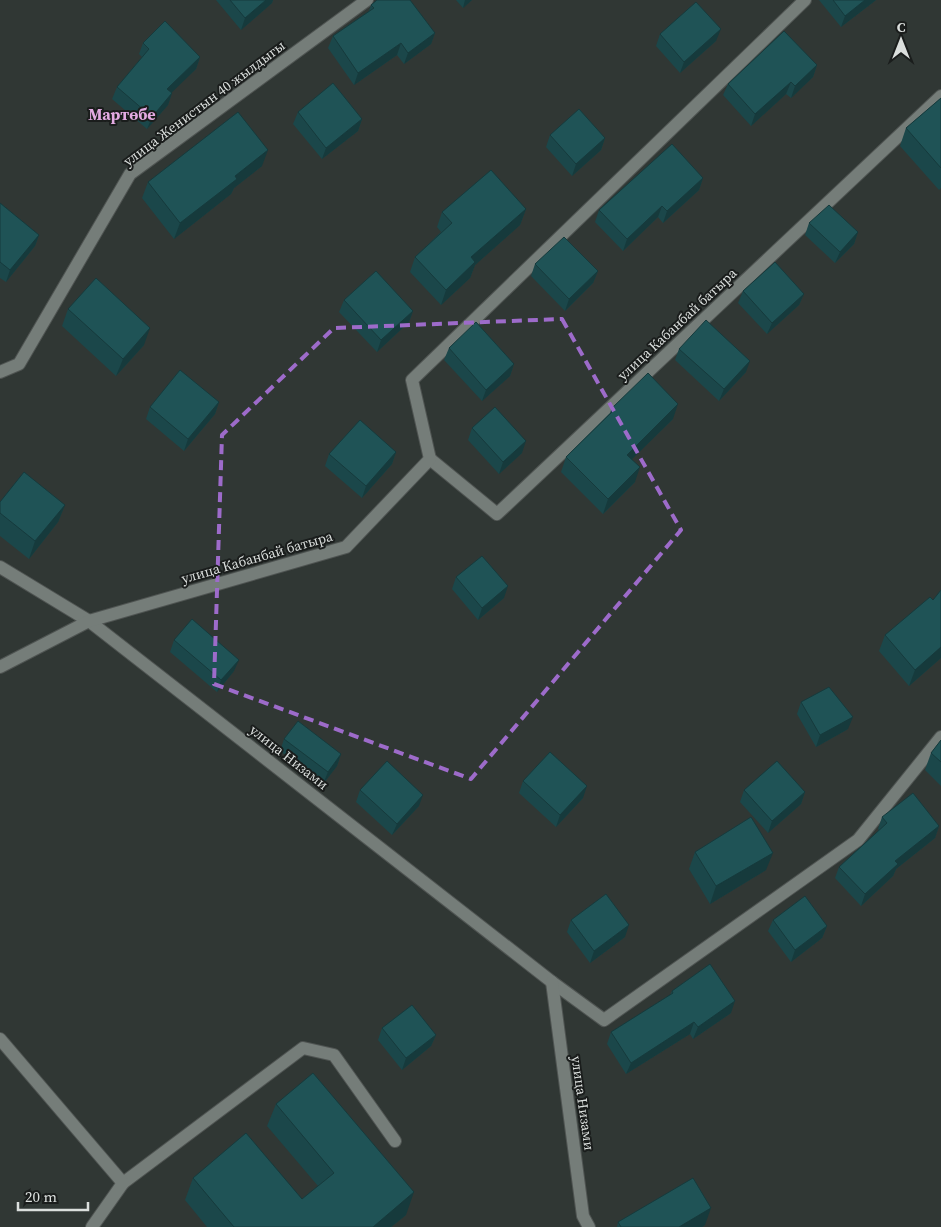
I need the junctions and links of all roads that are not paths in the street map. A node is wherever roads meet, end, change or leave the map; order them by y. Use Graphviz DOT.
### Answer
graph roads {
  1 [pos="367,0"];
  2 [pos="805,0"];
  3 [pos="941,96"];
  4 [pos="0,372"];
  5 [pos="430,459"];
  6 [pos="0,567"];
  7 [pos="89,620"];
  8 [pos="0,667"];
  9 [pos="941,737"];
  10 [pos="552,982"];
  11 [pos="0,1038"];
  12 [pos="395,1141"];
  13 [pos="123,1183"];
  14 [pos="92,1227"];
  15 [pos="588,1227"];
  1 -- 4 [label="street, улица Женистын 40 жылдыгы"];
  2 -- 5 [label="street"];
  3 -- 5 [label="street, улица Кабанбай батыра"];
  5 -- 7 [label="street, улица Кабанбай батыра"];
  6 -- 7 [label="street, улица Низами"];
  7 -- 8 [label="street, улица Кабанбай батыра"];
  7 -- 10 [label="street, улица Низами"];
  9 -- 10 [label="street, улица Низами"];
  10 -- 15 [label="street, улица Низами"];
  11 -- 13 [label="street"];
  12 -- 13 [label="street"];
  13 -- 14 [label="street"];
}
